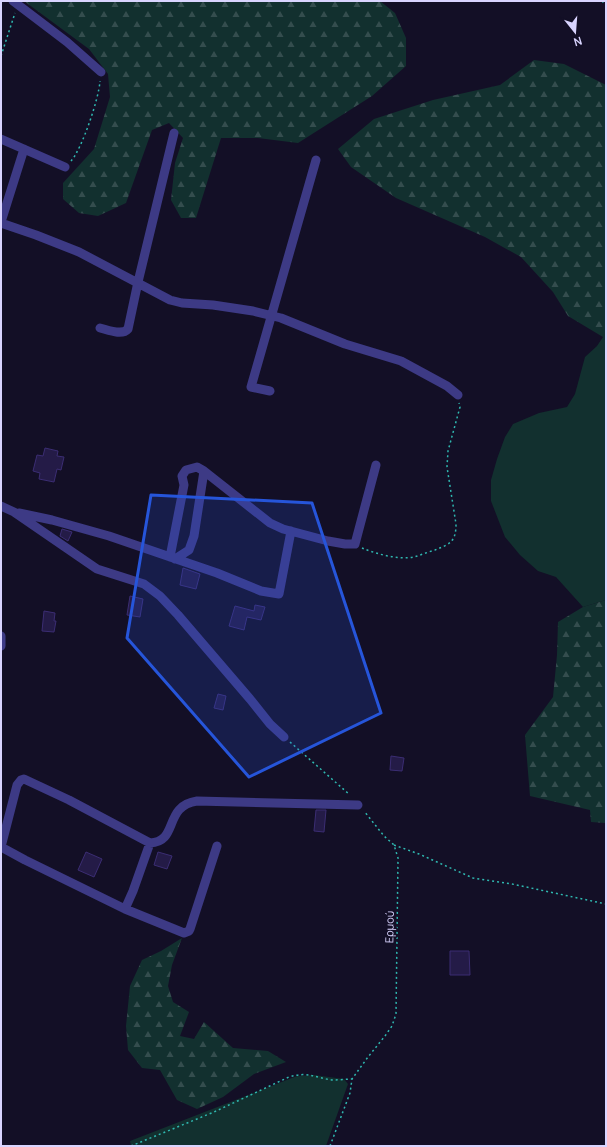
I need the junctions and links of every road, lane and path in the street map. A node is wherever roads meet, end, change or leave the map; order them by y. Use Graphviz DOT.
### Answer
graph roads {
  1 [pos="602,1"];
  2 [pos="16,3"];
  3 [pos="606,5"];
  4 [pos="1,56"];
  5 [pos="101,72"];
  6 [pos="174,133"];
  7 [pos="1,139"];
  8 [pos="24,149"];
  9 [pos="316,160"];
  10 [pos="65,167"];
  11 [pos="1,223"];
  12 [pos="138,282"];
  13 [pos="272,315"];
  14 [pos="100,328"];
  15 [pos="270,391"];
  16 [pos="458,395"];
  17 [pos="376,465"];
  18 [pos="204,471"];
  19 [pos="1,506"];
  20 [pos="14,512"];
  21 [pos="291,531"];
  22 [pos="355,544"];
  23 [pos="173,558"];
  24 [pos="1,636"];
  25 [pos="1,646"];
  26 [pos="284,737"];
  27 [pos="358,805"];
  28 [pos="150,843"];
  29 [pos="394,845"];
  30 [pos="217,846"];
  31 [pos="1,847"];
  32 [pos="606,904"];
  33 [pos="125,909"];
  34 [pos="352,1079"];
  35 [pos="130,1146"];
  36 [pos="330,1146"];
  1 -- 3 [label="path"];
  2 -- 4 [label="path"];
  2 -- 5 [label="street"];
  5 -- 10 [label="path"];
  6 -- 12 [label="street"];
  7 -- 8 [label="street"];
  8 -- 10 [label="street"];
  8 -- 11 [label="street"];
  9 -- 13 [label="street"];
  11 -- 12 [label="street"];
  12 -- 13 [label="street"];
  12 -- 14 [label="street"];
  13 -- 15 [label="street"];
  13 -- 16 [label="street"];
  16 -- 22 [label="path"];
  17 -- 22 [label="street"];
  18 -- 21 [label="street"];
  18 -- 23 [label="street"];
  18 -- 23 [label="street"];
  19 -- 20 [label="street"];
  20 -- 23 [label="street"];
  20 -- 26 [label="street"];
  21 -- 22 [label="street"];
  21 -- 23 [label="street"];
  24 -- 25 [label="street"];
  26 -- 27 [label="path"];
  27 -- 28 [label="street"];
  27 -- 29 [label="path"];
  28 -- 31 [label="street"];
  28 -- 33 [label="street"];
  29 -- 32 [label="path"];
  29 -- 34 [label="path, Ερμού"];
  30 -- 33 [label="street"];
  31 -- 33 [label="street"];
  34 -- 35 [label="path"];
  34 -- 36 [label="path, Ερμού"];
}
